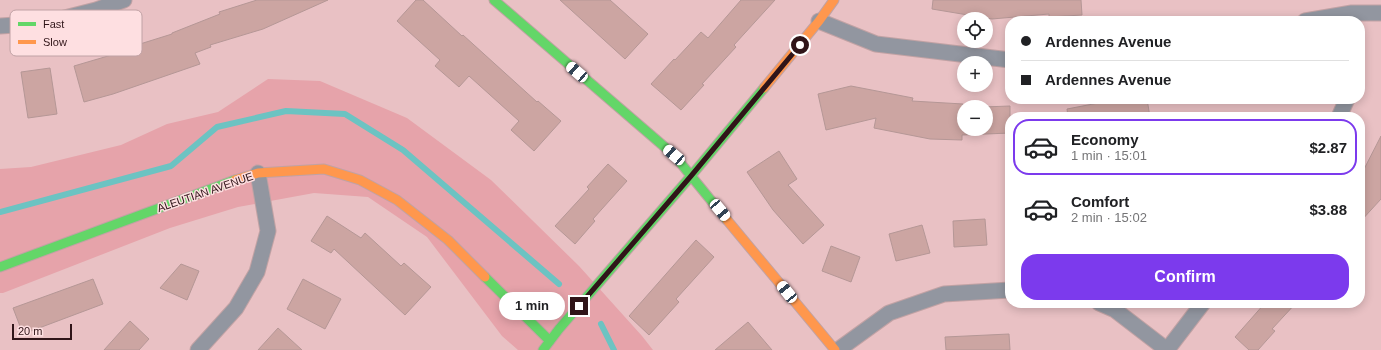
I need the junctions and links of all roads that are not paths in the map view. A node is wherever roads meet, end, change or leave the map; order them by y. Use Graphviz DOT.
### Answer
graph roads {
  1 [pos="124,0"];
  2 [pos="834,0"];
  3 [pos="504,3"];
  4 [pos="96,10"];
  5 [pos="1381,13"];
  6 [pos="1359,16"];
  7 [pos="819,21"];
  8 [pos="10,25"];
  9 [pos="0,26"];
  10 [pos="1005,59"];
  11 [pos="258,173"];
  12 [pos="691,176"];
  13 [pos="0,267"];
  14 [pos="1005,290"];
  15 [pos="1110,308"];
  16 [pos="1199,308"];
  17 [pos="550,341"];
  18 [pos="198,350"];
  19 [pos="544,350"];
  20 [pos="837,350"];
  21 [pos="1167,350"];
  1 -- 4 [label="street"];
  2 -- 7 [label="street"];
  3 -- 12 [label="street"];
  5 -- 6 [label="street"];
  7 -- 10 [label="street"];
  7 -- 12 [label="street"];
  8 -- 9 [label="street"];
  11 -- 13 [label="street, ALEUTIAN AVENUE"];
  11 -- 17 [label="street, ALEUTIAN AVENUE"];
  11 -- 18 [label="street"];
  12 -- 17 [label="street"];
  12 -- 20 [label="street"];
  14 -- 20 [label="street"];
  15 -- 21 [label="street"];
  16 -- 21 [label="street"];
  17 -- 19 [label="street"];
}
